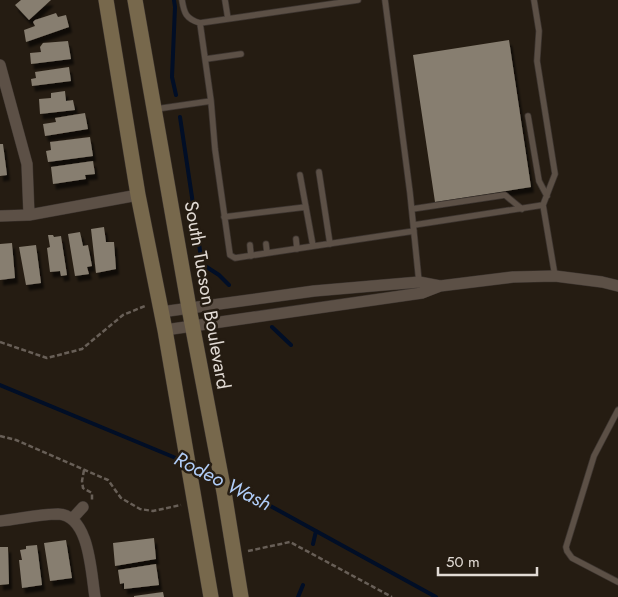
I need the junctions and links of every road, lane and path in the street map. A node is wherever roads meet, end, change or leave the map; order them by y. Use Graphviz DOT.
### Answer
graph roads {
  1 [pos="106,0"];
  2 [pos="135,0"];
  3 [pos="182,0"];
  4 [pos="225,0"];
  5 [pos="358,0"];
  6 [pos="385,0"];
  7 [pos="534,0"];
  8 [pos="228,18"];
  9 [pos="200,23"];
  10 [pos="241,54"];
  11 [pos="206,59"];
  12 [pos="0,65"];
  13 [pos="210,101"];
  14 [pos="154,110"];
  15 [pos="528,116"];
  16 [pos="319,172"];
  17 [pos="300,175"];
  18 [pos="138,195"];
  19 [pos="547,196"];
  20 [pos="544,205"];
  21 [pos="306,207"];
  22 [pos="292,208"];
  23 [pos="412,209"];
  24 [pos="522,209"];
  25 [pos="263,212"];
  26 [pos="246,214"];
  27 [pos="29,215"];
  28 [pos="0,216"];
  29 [pos="293,216"];
  30 [pos="224,217"];
  31 [pos="264,220"];
  32 [pos="247,222"];
  33 [pos="414,228"];
  34 [pos="296,240"];
  35 [pos="266,244"];
  36 [pos="330,244"];
  37 [pos="250,245"];
  38 [pos="313,246"];
  39 [pos="298,249"];
  40 [pos="267,253"];
  41 [pos="251,256"];
  42 [pos="555,276"];
  43 [pos="419,282"];
  44 [pos="440,286"];
  45 [pos="618,286"];
  46 [pos="146,306"];
  47 [pos="189,308"];
  48 [pos="161,312"];
  49 [pos="193,326"];
  50 [pos="165,330"];
  51 [pos="0,342"];
  52 [pos="618,410"];
  53 [pos="0,436"];
  54 [pos="84,470"];
  55 [pos="185,504"];
  56 [pos="83,508"];
  57 [pos="72,519"];
  58 [pos="0,521"];
  59 [pos="248,551"];
  60 [pos="618,582"];
  61 [pos="95,597"];
  62 [pos="211,597"];
  63 [pos="241,597"];
  64 [pos="392,597"];
  1 -- 18 [label="main road"];
  2 -- 14 [label="main road, South Tucson Boulevard"];
  3 -- 9 [label="lane"];
  4 -- 8 [label="lane"];
  5 -- 8 [label="lane"];
  6 -- 23 [label="lane"];
  7 -- 19 [label="lane"];
  8 -- 9 [label="lane"];
  9 -- 11 [label="lane"];
  10 -- 11 [label="lane"];
  11 -- 13 [label="lane"];
  12 -- 27 [label="street"];
  13 -- 14 [label="lane"];
  13 -- 30 [label="lane"];
  14 -- 47 [label="main road, South Tucson Boulevard"];
  15 -- 19 [label="lane"];
  16 -- 36 [label="lane"];
  17 -- 21 [label="lane"];
  18 -- 27 [label="street"];
  18 -- 48 [label="main road"];
  19 -- 20 [label="lane"];
  20 -- 24 [label="lane"];
  20 -- 42 [label="lane"];
  21 -- 22 [label="lane"];
  21 -- 38 [label="lane"];
  22 -- 25 [label="lane"];
  22 -- 29 [label="lane"];
  23 -- 24 [label="lane"];
  23 -- 33 [label="lane"];
  24 -- 33 [label="lane"];
  25 -- 26 [label="lane"];
  25 -- 31 [label="lane"];
  26 -- 30 [label="lane"];
  26 -- 32 [label="lane"];
  27 -- 28 [label="street"];
  30 -- 41 [label="lane"];
  33 -- 36 [label="lane"];
  33 -- 43 [label="lane"];
  34 -- 39 [label="lane"];
  35 -- 40 [label="lane"];
  36 -- 38 [label="lane"];
  37 -- 41 [label="lane"];
  38 -- 39 [label="lane"];
  39 -- 40 [label="lane"];
  40 -- 41 [label="lane"];
  42 -- 44 [label="street"];
  42 -- 45 [label="street"];
  43 -- 44 [label="street"];
  43 -- 47 [label="street"];
  44 -- 49 [label="street"];
  46 -- 51 [label="path"];
  47 -- 48 [label="street"];
  47 -- 49 [label="main road, South Tucson Boulevard"];
  48 -- 50 [label="main road"];
  49 -- 50 [label="street"];
  49 -- 63 [label="main road, South Tucson Boulevard"];
  50 -- 62 [label="main road"];
  52 -- 60 [label="lane"];
  53 -- 54 [label="path"];
  54 -- 55 [label="path"];
  54 -- 56 [label="path"];
  56 -- 57 [label="street"];
  57 -- 58 [label="street"];
  57 -- 61 [label="street"];
  59 -- 64 [label="path"];
}
